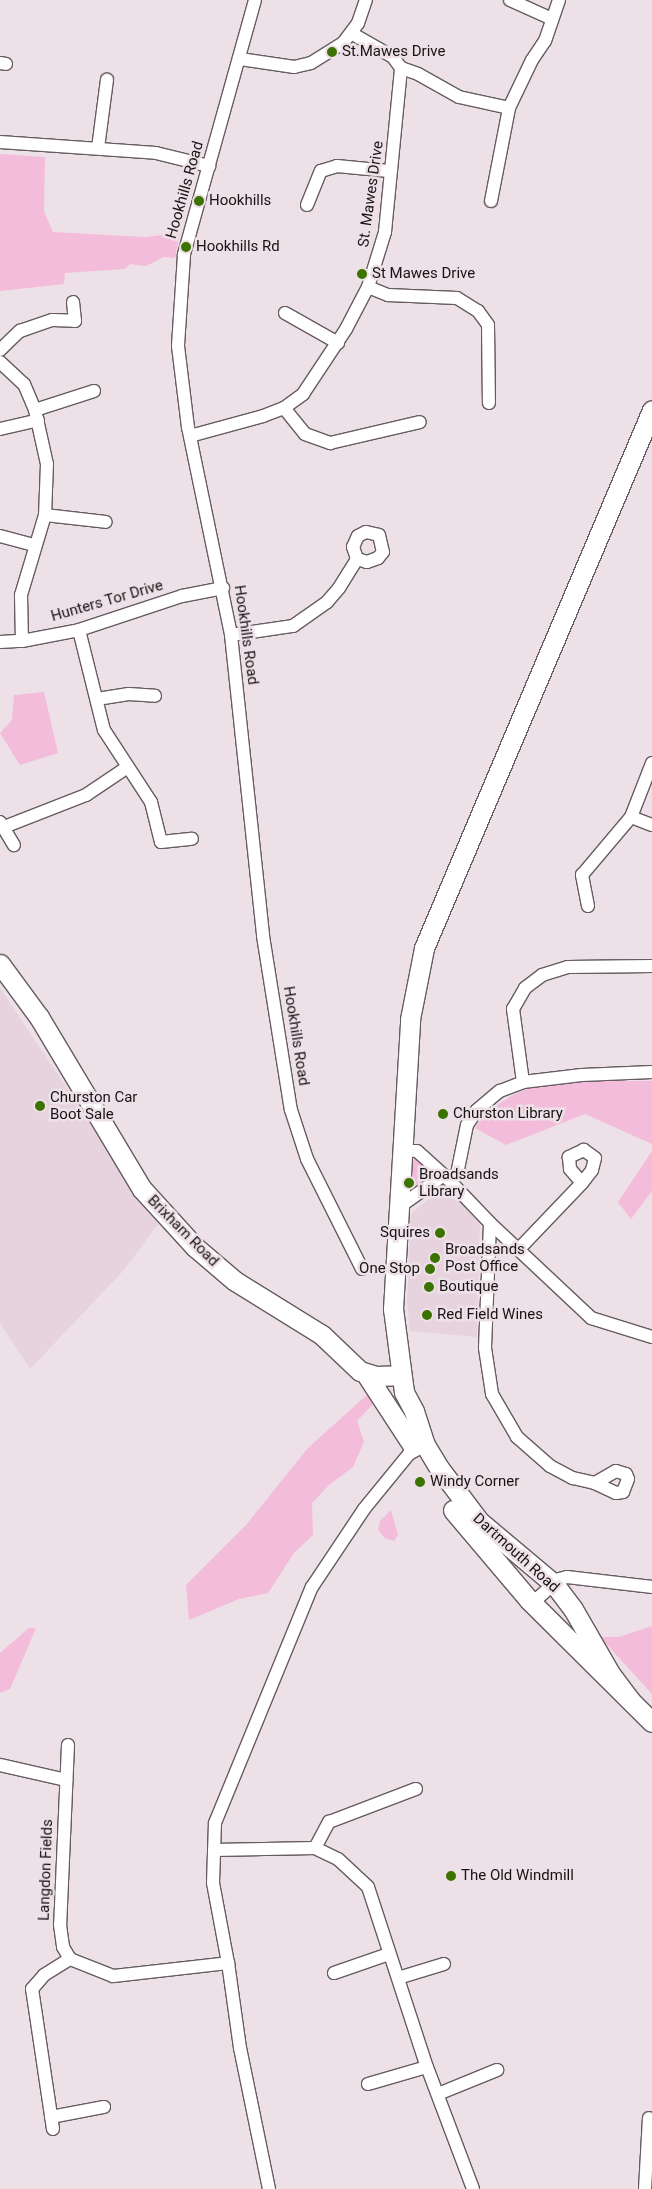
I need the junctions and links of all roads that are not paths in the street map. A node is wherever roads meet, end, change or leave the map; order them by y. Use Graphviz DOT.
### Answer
graph roads {
  1 [pos="254,0"];
  2 [pos="366,0"];
  3 [pos="510,0"];
  4 [pos="559,0"];
  5 [pos="552,19"];
  6 [pos="351,33"];
  7 [pos="240,59"];
  8 [pos="401,68"];
  9 [pos="107,80"];
  10 [pos="509,108"];
  11 [pos="0,142"];
  12 [pos="98,148"];
  13 [pos="209,166"];
  14 [pos="389,171"];
  15 [pos="491,201"];
  16 [pos="307,205"];
  17 [pos="368,287"];
  18 [pos="73,302"];
  19 [pos="285,313"];
  20 [pos="338,343"];
  21 [pos="0,350"];
  22 [pos="0,362"];
  23 [pos="94,391"];
  24 [pos="489,403"];
  25 [pos="284,408"];
  26 [pos="652,410"];
  27 [pos="36,415"];
  28 [pos="420,422"];
  29 [pos="0,429"];
  30 [pos="190,436"];
  31 [pos="45,515"];
  32 [pos="106,522"];
  33 [pos="0,536"];
  34 [pos="34,545"];
  35 [pos="357,560"];
  36 [pos="223,588"];
  37 [pos="79,630"];
  38 [pos="231,636"];
  39 [pos="22,641"];
  40 [pos="0,642"];
  41 [pos="154,696"];
  42 [pos="97,699"];
  43 [pos="652,763"];
  44 [pos="126,768"];
  45 [pos="631,817"];
  46 [pos="2,824"];
  47 [pos="652,825"];
  48 [pos="192,839"];
  49 [pos="14,845"];
  50 [pos="588,906"];
  51 [pos="0,964"];
  52 [pos="652,966"];
  53 [pos="652,1072"];
  54 [pos="523,1082"];
  55 [pos="401,1150"];
  56 [pos="447,1178"];
  57 [pos="582,1183"];
  58 [pos="399,1207"];
  59 [pos="490,1224"];
  60 [pos="518,1250"];
  61 [pos="362,1269"];
  62 [pos="652,1323"];
  63 [pos="651,1337"];
  64 [pos="366,1374"];
  65 [pos="402,1383"];
  66 [pos="418,1447"];
  67 [pos="595,1483"];
  68 [pos="554,1584"];
  69 [pos="652,1587"];
  70 [pos="529,1600"];
  71 [pos="630,1700"];
  72 [pos="652,1722"];
  73 [pos="68,1746"];
  74 [pos="0,1765"];
  75 [pos="66,1780"];
  76 [pos="416,1789"];
  77 [pos="315,1848"];
  78 [pos="214,1850"];
  79 [pos="389,1954"];
  80 [pos="70,1958"];
  81 [pos="228,1963"];
  82 [pos="444,1964"];
  83 [pos="334,1973"];
  84 [pos="398,1978"];
  85 [pos="427,2067"];
  86 [pos="497,2070"];
  87 [pos="368,2084"];
  88 [pos="438,2094"];
  89 [pos="104,2107"];
  90 [pos="649,2118"];
  91 [pos="269,2189"];
  92 [pos="473,2189"];
  93 [pos="645,2189"];
  1 -- 7 [label="street, Hookhills Road"];
  2 -- 6 [label="street"];
  3 -- 5 [label="street"];
  4 -- 5 [label="street"];
  5 -- 10 [label="street"];
  6 -- 7 [label="street"];
  6 -- 8 [label="street"];
  7 -- 13 [label="street, Hookhills Road"];
  8 -- 10 [label="street"];
  8 -- 14 [label="street, St. Mawes Drive"];
  9 -- 12 [label="street"];
  10 -- 15 [label="street"];
  11 -- 12 [label="street"];
  12 -- 13 [label="street"];
  13 -- 30 [label="street, Hookhills Road"];
  14 -- 16 [label="street"];
  14 -- 17 [label="street, St. Mawes Drive"];
  17 -- 20 [label="street, St. Mawes Drive"];
  17 -- 24 [label="street"];
  18 -- 21 [label="street"];
  19 -- 20 [label="street"];
  20 -- 25 [label="street, St. Mawes Drive"];
  22 -- 27 [label="street"];
  23 -- 27 [label="street"];
  25 -- 28 [label="street"];
  25 -- 30 [label="street, St. Mawes Drive"];
  26 -- 55 [label="main road"];
  27 -- 29 [label="street"];
  27 -- 31 [label="street"];
  30 -- 36 [label="street, Hookhills Road"];
  31 -- 32 [label="street"];
  31 -- 34 [label="street"];
  33 -- 34 [label="street"];
  34 -- 39 [label="street"];
  35 -- 38 [label="street"];
  36 -- 37 [label="street, Hunters Tor Drive"];
  36 -- 38 [label="street, Hookhills Road"];
  37 -- 39 [label="street, Hunters Tor Drive"];
  37 -- 42 [label="street"];
  38 -- 61 [label="street, Hookhills Road"];
  39 -- 40 [label="street, Hunters Tor Drive"];
  41 -- 42 [label="street"];
  42 -- 44 [label="street"];
  43 -- 45 [label="street"];
  44 -- 46 [label="street"];
  44 -- 48 [label="street"];
  45 -- 47 [label="street"];
  45 -- 50 [label="street"];
  46 -- 49 [label="street"];
  51 -- 64 [label="main road, Brixham Road"];
  52 -- 54 [label="street"];
  53 -- 54 [label="street"];
  54 -- 56 [label="street"];
  55 -- 56 [label="street"];
  55 -- 58 [label="main road"];
  56 -- 58 [label="street"];
  56 -- 59 [label="street"];
  57 -- 60 [label="street"];
  58 -- 65 [label="main road"];
  59 -- 60 [label="street"];
  59 -- 67 [label="street"];
  60 -- 63 [label="street"];
  62 -- 63 [label="street"];
  64 -- 65 [label="main road"];
  64 -- 66 [label="main road, Brixham Road"];
  65 -- 66 [label="main road"];
  66 -- 68 [label="main road, Dartmouth Road"];
  66 -- 70 [label="main road, Dartmouth Road"];
  66 -- 78 [label="street"];
  68 -- 69 [label="street"];
  68 -- 70 [label="street"];
  68 -- 71 [label="main road, Dartmouth Road"];
  70 -- 71 [label="main road, Dartmouth Road"];
  71 -- 72 [label="main road, Dartmouth Road"];
  73 -- 75 [label="street, Langdon Fields"];
  74 -- 75 [label="street"];
  75 -- 80 [label="street, Langdon Fields"];
  76 -- 77 [label="street"];
  77 -- 78 [label="street"];
  77 -- 79 [label="street"];
  78 -- 81 [label="street"];
  79 -- 83 [label="street"];
  79 -- 84 [label="street"];
  80 -- 81 [label="street"];
  80 -- 89 [label="street"];
  81 -- 91 [label="street"];
  82 -- 84 [label="street"];
  84 -- 85 [label="street"];
  85 -- 87 [label="street"];
  85 -- 88 [label="street"];
  86 -- 88 [label="street"];
  88 -- 92 [label="street"];
  90 -- 93 [label="street"];
}
